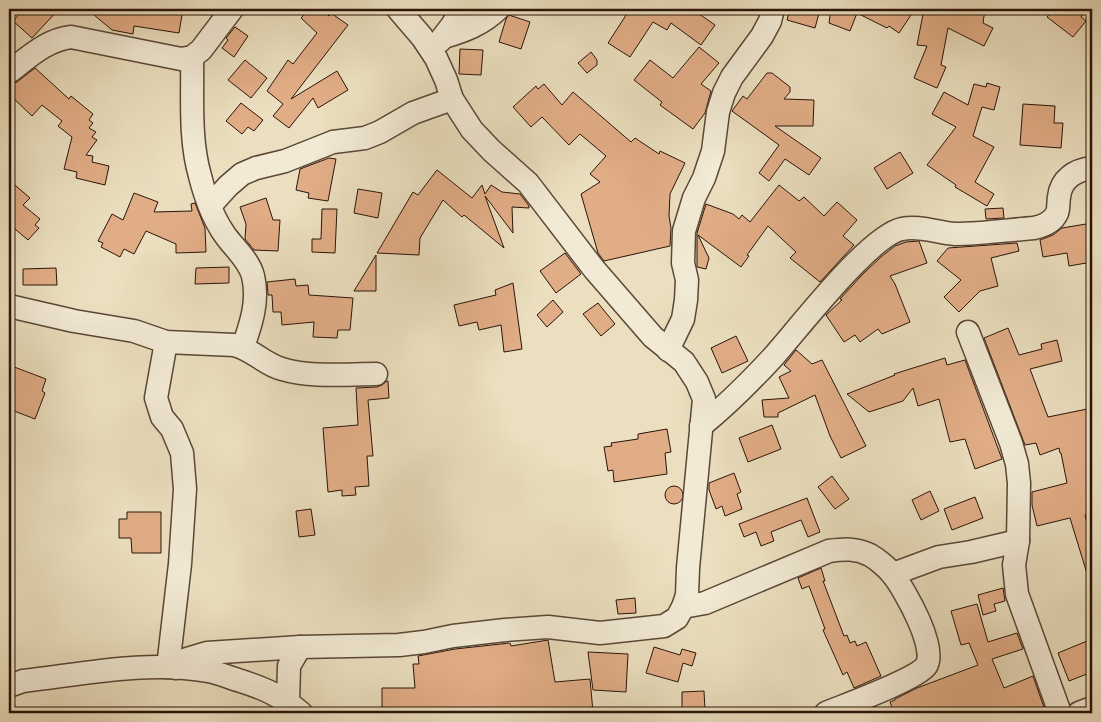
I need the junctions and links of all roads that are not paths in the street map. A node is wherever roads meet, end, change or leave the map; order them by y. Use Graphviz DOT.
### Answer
graph roads {
  1 [pos="232,9"];
  2 [pos="398,9"];
  3 [pos="461,9"];
  4 [pos="498,9"];
  5 [pos="773,9"];
  6 [pos="437,44"];
  7 [pos="192,58"];
  8 [pos="9,72"];
  9 [pos="452,99"];
  10 [pos="1092,168"];
  11 [pos="210,206"];
  12 [pos="9,306"];
  13 [pos="968,332"];
  14 [pos="166,342"];
  15 [pos="243,347"];
  16 [pos="668,350"];
  17 [pos="376,374"];
  18 [pos="701,426"];
  19 [pos="1018,541"];
  20 [pos="893,574"];
  21 [pos="683,607"];
  22 [pos="300,647"];
  23 [pos="172,668"];
  24 [pos="9,686"];
  25 [pos="294,707"];
  26 [pos="1092,708"];
  27 [pos="826,713"];
  28 [pos="1060,713"];
  29 [pos="1080,713"];
  1 -- 7 [label="street"];
  2 -- 6 [label="street"];
  3 -- 6 [label="street"];
  4 -- 6 [label="street"];
  5 -- 16 [label="street"];
  6 -- 9 [label="street"];
  7 -- 8 [label="street"];
  7 -- 11 [label="street"];
  9 -- 11 [label="street"];
  9 -- 16 [label="street"];
  10 -- 18 [label="street"];
  11 -- 15 [label="street"];
  12 -- 14 [label="street"];
  13 -- 19 [label="street"];
  14 -- 15 [label="street"];
  14 -- 23 [label="street"];
  15 -- 17 [label="street"];
  16 -- 18 [label="street"];
  18 -- 21 [label="street"];
  19 -- 20 [label="street"];
  19 -- 28 [label="street"];
  20 -- 21 [label="street"];
  20 -- 27 [label="street"];
  21 -- 22 [label="street"];
  22 -- 23 [label="street"];
  22 -- 25 [label="street"];
  23 -- 24 [label="street"];
  23 -- 25 [label="street"];
  26 -- 29 [label="street"];
}
